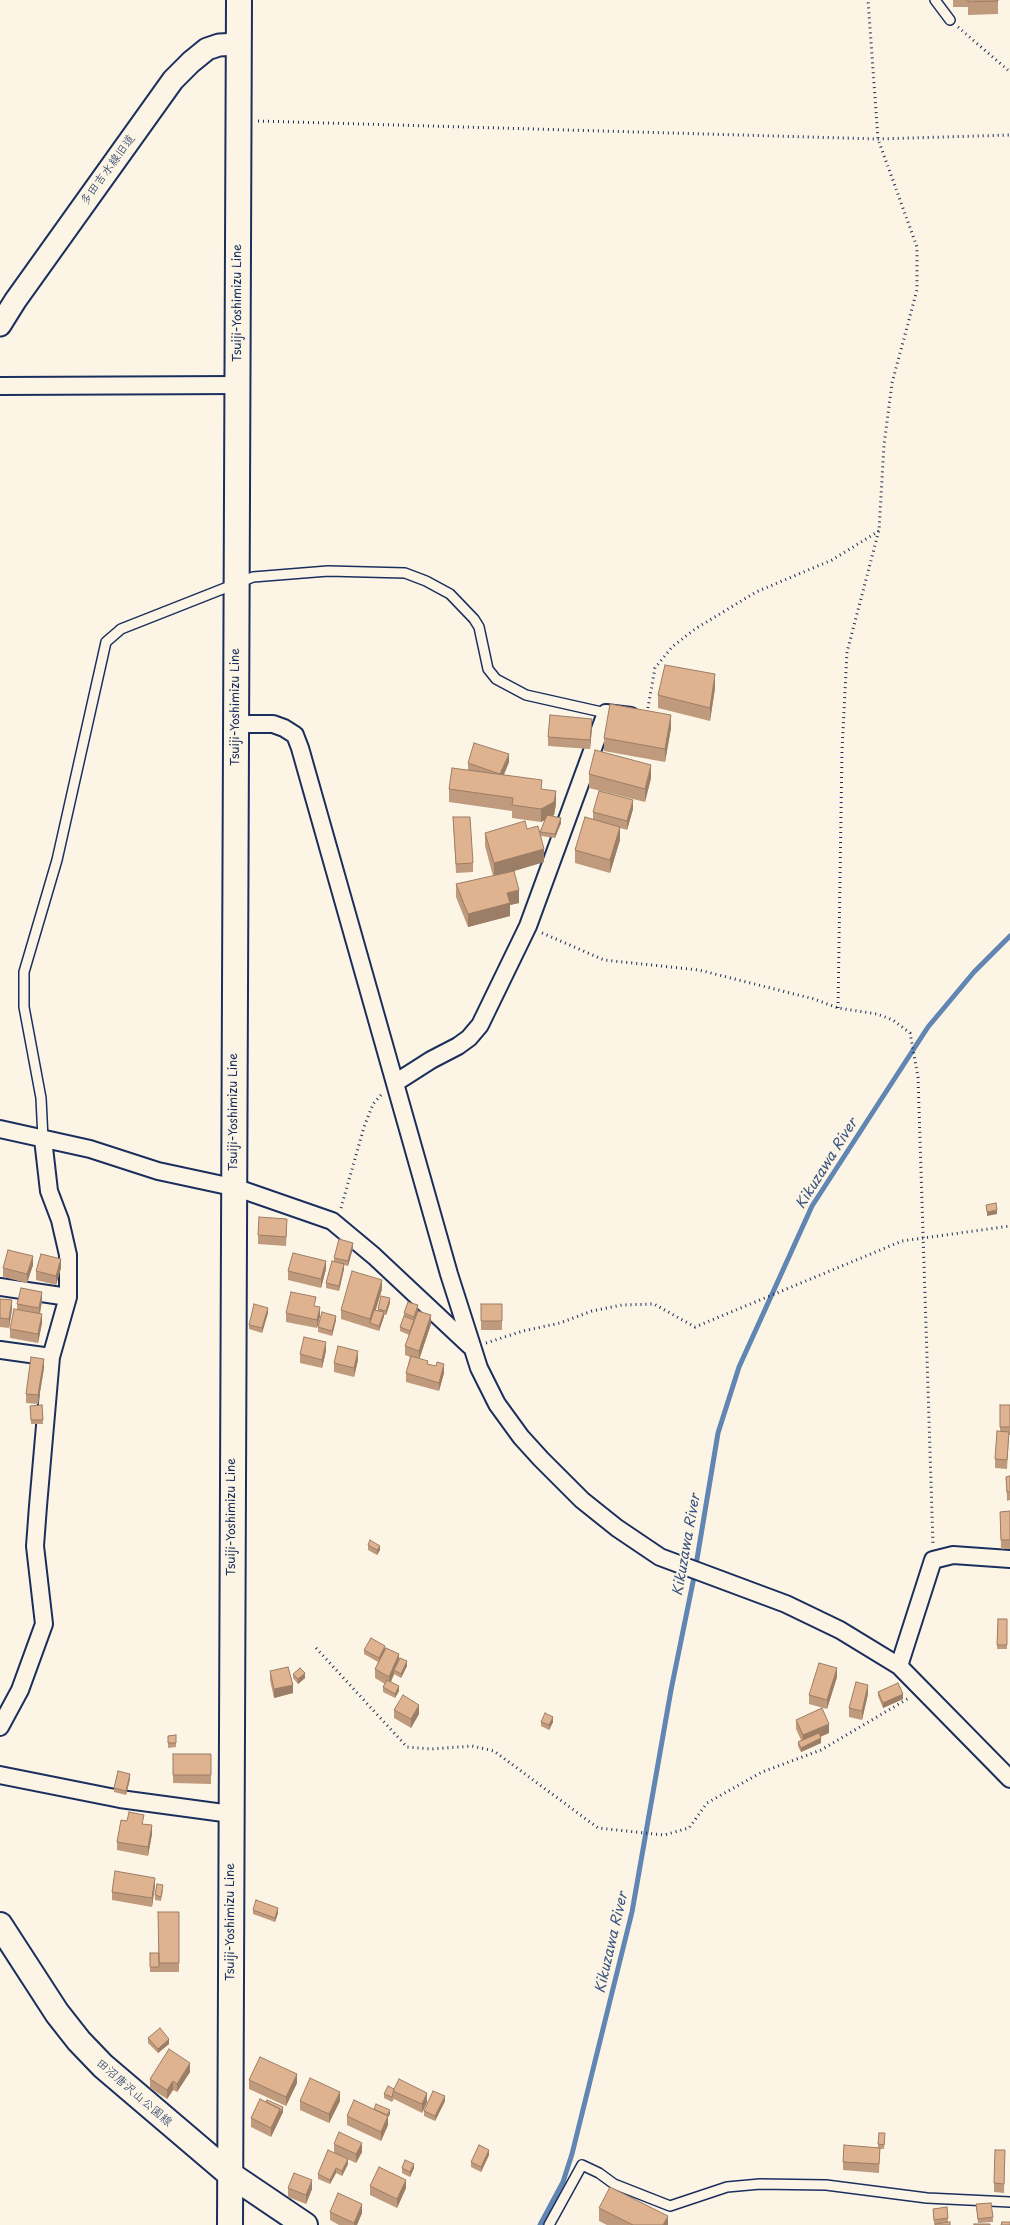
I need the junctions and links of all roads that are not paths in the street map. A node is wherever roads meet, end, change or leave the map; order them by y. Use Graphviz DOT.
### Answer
graph roads {
  1 [pos="239,0"];
  2 [pos="935,0"];
  3 [pos="950,20"];
  4 [pos="239,44"];
  5 [pos="0,325"];
  6 [pos="238,385"];
  7 [pos="0,386"];
  8 [pos="236,582"];
  9 [pos="606,714"];
  10 [pos="646,717"];
  11 [pos="236,724"];
  12 [pos="394,1083"];
  13 [pos="0,1129"];
  14 [pos="43,1139"];
  15 [pos="233,1187"];
  16 [pos="0,1286"];
  17 [pos="68,1297"];
  18 [pos="471,1348"];
  19 [pos="0,1350"];
  20 [pos="51,1357"];
  21 [pos="1010,1559"];
  22 [pos="899,1666"];
  23 [pos="0,1727"];
  24 [pos="0,1775"];
  25 [pos="1010,1779"];
  26 [pos="231,1814"];
  27 [pos="0,1925"];
  28 [pos="231,2175"];
  29 [pos="1010,2202"];
  30 [pos="230,2225"];
  31 [pos="304,2225"];
  32 [pos="550,2225"];
  1 -- 4 [label="main road, Tsuiji-Yoshimizu Line"];
  2 -- 3 [label="lane"];
  4 -- 5 [label="street, 多田吉水線旧道"];
  4 -- 6 [label="main road, Tsuiji-Yoshimizu Line"];
  6 -- 7 [label="street"];
  6 -- 8 [label="main road, Tsuiji-Yoshimizu Line"];
  8 -- 9 [label="lane"];
  8 -- 11 [label="main road, Tsuiji-Yoshimizu Line"];
  8 -- 14 [label="lane"];
  9 -- 10 [label="street"];
  9 -- 12 [label="street"];
  11 -- 12 [label="street"];
  11 -- 15 [label="main road, Tsuiji-Yoshimizu Line"];
  12 -- 18 [label="street"];
  13 -- 14 [label="street"];
  14 -- 15 [label="street"];
  14 -- 17 [label="street"];
  15 -- 18 [label="street"];
  15 -- 26 [label="main road, Tsuiji-Yoshimizu Line"];
  16 -- 17 [label="street"];
  17 -- 20 [label="street"];
  18 -- 22 [label="street"];
  19 -- 20 [label="street"];
  20 -- 23 [label="street"];
  21 -- 22 [label="street"];
  22 -- 25 [label="street"];
  24 -- 26 [label="street"];
  26 -- 28 [label="main road, Tsuiji-Yoshimizu Line"];
  27 -- 28 [label="main road, 田沼唐沢山公園線"];
  28 -- 30 [label="main road, Tsuiji-Yoshimizu Line"];
  28 -- 31 [label="main road, 田沼唐沢山公園線"];
  29 -- 32 [label="lane"];
}
